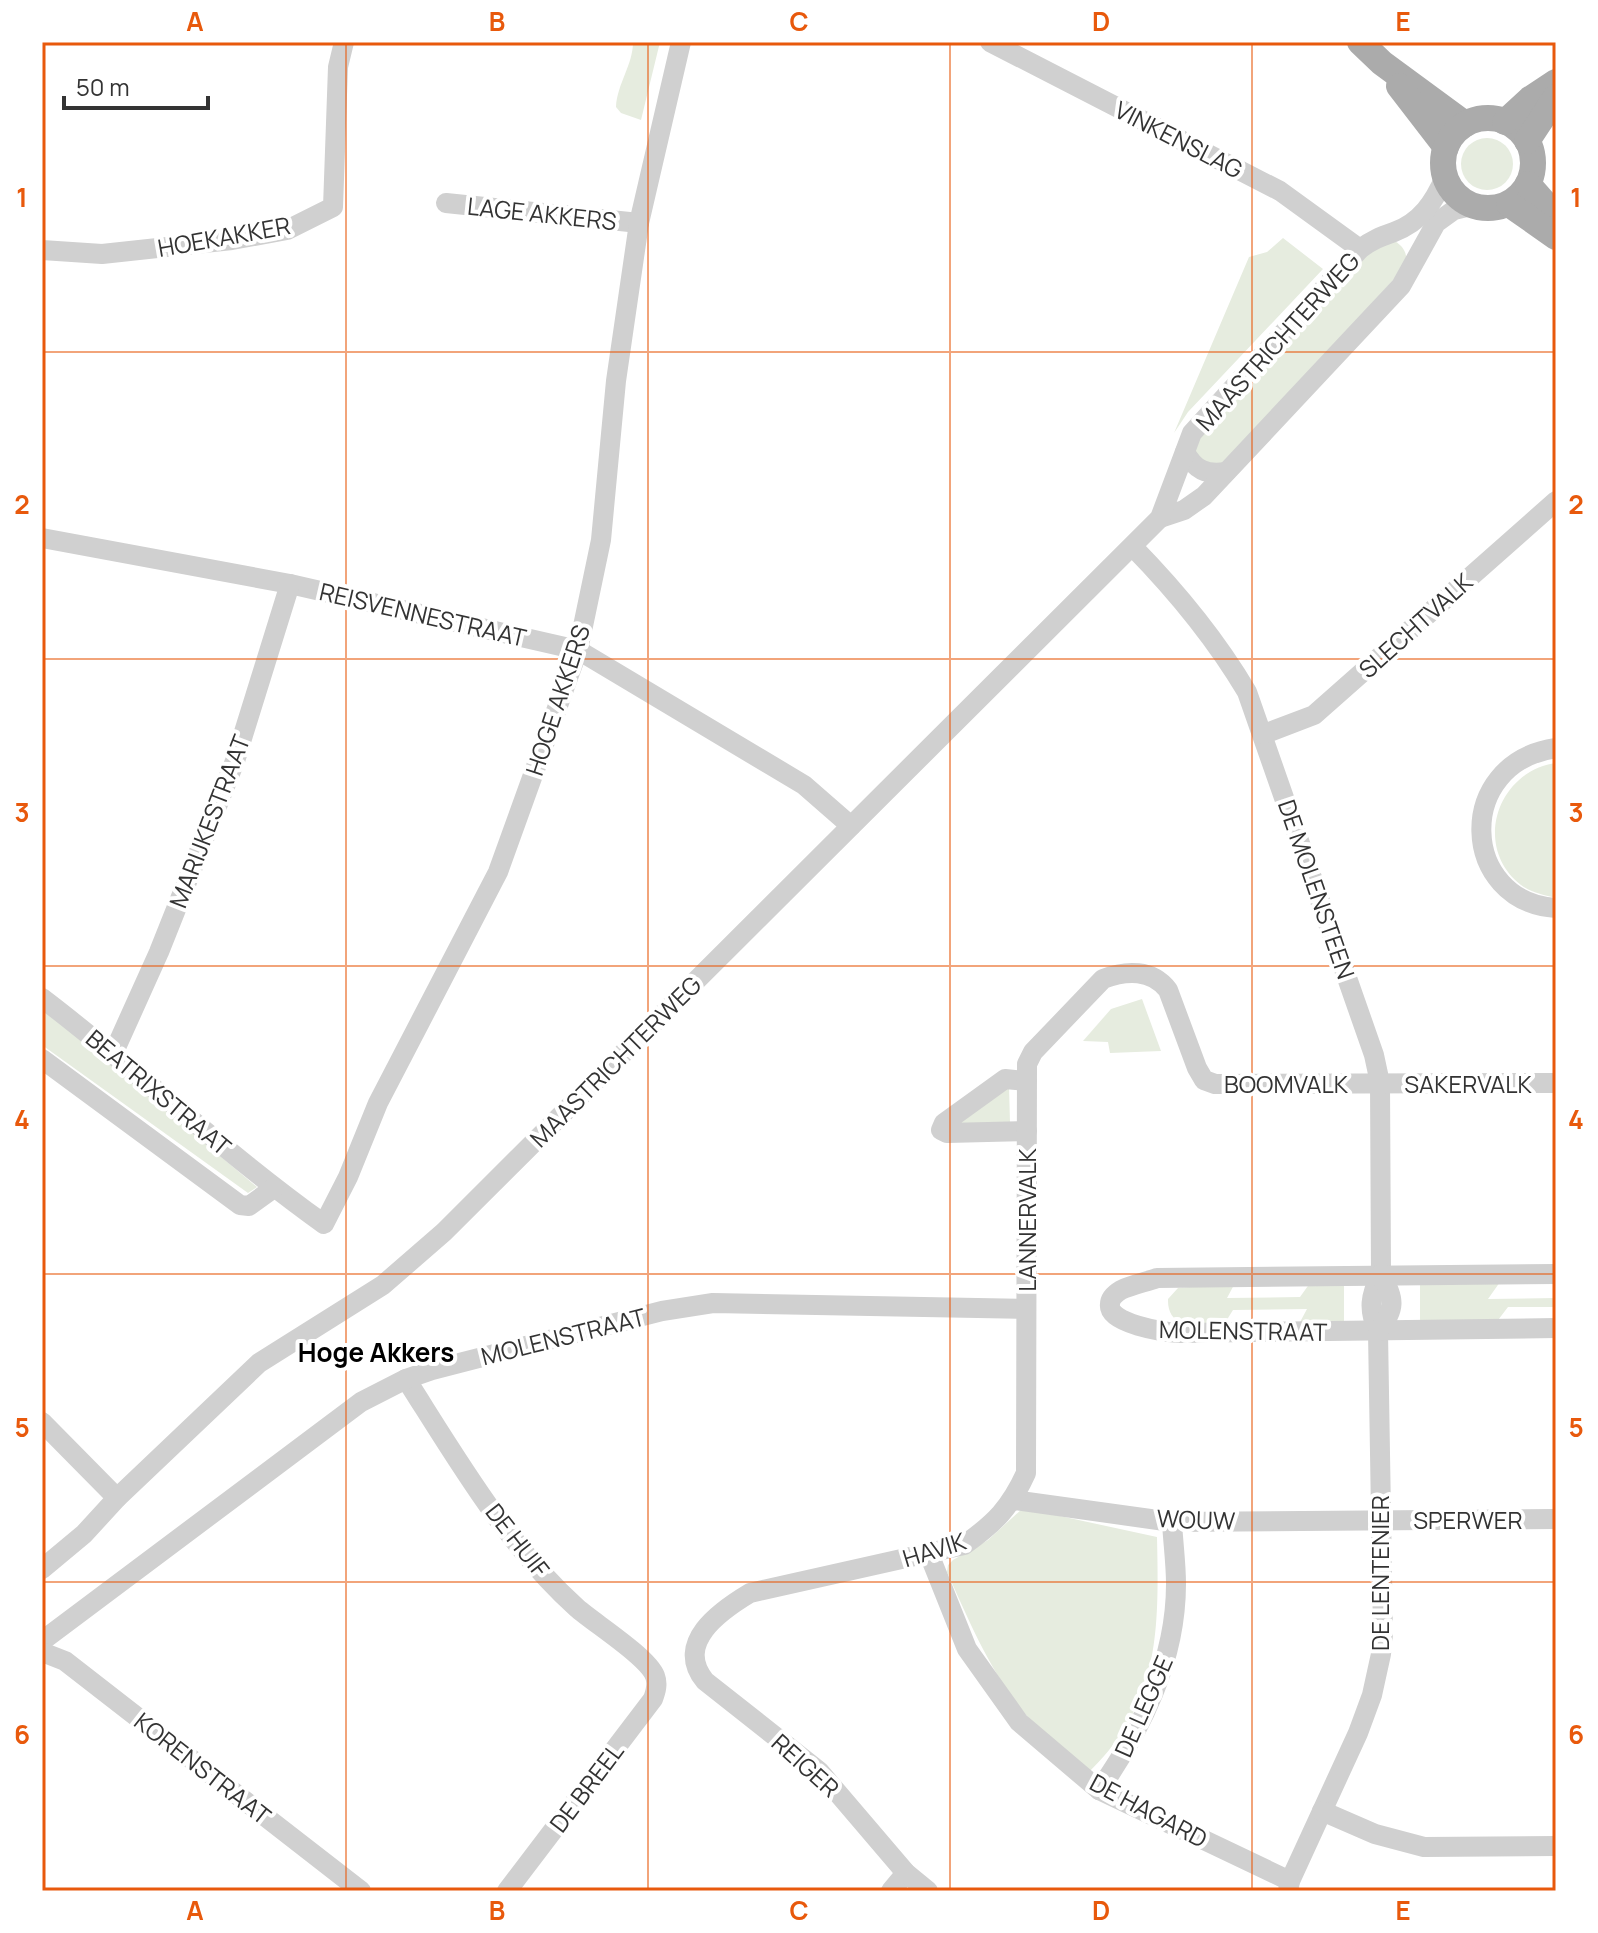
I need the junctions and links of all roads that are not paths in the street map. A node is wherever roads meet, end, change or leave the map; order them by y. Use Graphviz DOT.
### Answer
graph roads {
  1 [pos="344,42"];
  2 [pos="681,42"];
  3 [pos="990,42"];
  4 [pos="1360,42"];
  5 [pos="1382,63"];
  6 [pos="1556,82"];
  7 [pos="1556,97"];
  8 [pos="1505,122"];
  9 [pos="1465,124"];
  10 [pos="1527,141"];
  11 [pos="1446,147"];
  12 [pos="1445,177"];
  13 [pos="1528,184"];
  14 [pos="446,203"];
  15 [pos="1509,204"];
  16 [pos="1471,206"];
  17 [pos="1556,216"];
  18 [pos="639,223"];
  19 [pos="1392,233"];
  20 [pos="1556,237"];
  21 [pos="1360,249"];
  22 [pos="42,250"];
  23 [pos="1417,258"];
  24 [pos="1185,452"];
  25 [pos="1226,472"];
  26 [pos="1556,501"];
  27 [pos="1160,518"];
  28 [pos="42,539"];
  29 [pos="1133,547"];
  30 [pos="290,584"];
  31 [pos="578,650"];
  32 [pos="1264,734"];
  33 [pos="1556,748"];
  34 [pos="851,826"];
  35 [pos="1556,908"];
  36 [pos="42,998"];
  37 [pos="114,1052"];
  38 [pos="42,1059"];
  39 [pos="1027,1081"];
  40 [pos="1380,1083"];
  41 [pos="1556,1083"];
  42 [pos="1027,1131"];
  43 [pos="274,1188"];
  44 [pos="324,1224"];
  45 [pos="1381,1274"];
  46 [pos="1556,1274"];
  47 [pos="1026,1309"];
  48 [pos="1556,1328"];
  49 [pos="1378,1332"];
  50 [pos="406,1379"];
  51 [pos="42,1422"];
  52 [pos="117,1498"];
  53 [pos="1014,1500"];
  54 [pos="1380,1518"];
  55 [pos="1556,1519"];
  56 [pos="1172,1522"];
  57 [pos="929,1554"];
  58 [pos="42,1569"];
  59 [pos="42,1641"];
  60 [pos="42,1652"];
  61 [pos="696,1669"];
  62 [pos="656,1679"];
  63 [pos="1099,1790"];
  64 [pos="1322,1811"];
  65 [pos="1556,1846"];
  66 [pos="906,1873"];
  67 [pos="1289,1886"];
  68 [pos="361,1891"];
  69 [pos="507,1891"];
  70 [pos="891,1891"];
  71 [pos="928,1891"];
  1 -- 22 [label="street, HOEKAKKER"];
  2 -- 18 [label="street, HOGE AKKERS"];
  3 -- 21 [label="street, VINKENSLAG"];
  4 -- 5 [label="main road"];
  5 -- 9 [label="main road"];
  5 -- 11 [label="main road"];
  6 -- 8 [label="main road"];
  7 -- 10 [label="main road"];
  8 -- 9 [label="main road"];
  8 -- 10 [label="main road"];
  9 -- 11 [label="main road"];
  10 -- 13 [label="main road"];
  11 -- 12 [label="main road"];
  12 -- 16 [label="main road"];
  12 -- 19 [label="street, MAASTRICHTERWEG"];
  13 -- 15 [label="main road"];
  13 -- 17 [label="main road"];
  14 -- 18 [label="street, LAGE AKKERS"];
  15 -- 16 [label="main road"];
  15 -- 20 [label="main road"];
  16 -- 23 [label="street, MAASTRICHTERWEG"];
  18 -- 31 [label="street, HOGE AKKERS"];
  19 -- 21 [label="street, MAASTRICHTERWEG"];
  19 -- 23 [label="street"];
  21 -- 24 [label="street, MAASTRICHTERWEG"];
  23 -- 25 [label="street, MAASTRICHTERWEG"];
  24 -- 25 [label="street, MAASTRICHTERWEG"];
  24 -- 27 [label="street, MAASTRICHTERWEG"];
  25 -- 27 [label="street, MAASTRICHTERWEG"];
  26 -- 32 [label="street, SLECHTVALK"];
  27 -- 29 [label="street, MAASTRICHTERWEG"];
  28 -- 30 [label="street, REISVENNESTRAAT"];
  29 -- 32 [label="street, DE MOLENSTEEN"];
  29 -- 34 [label="street, MAASTRICHTERWEG"];
  30 -- 31 [label="street, REISVENNESTRAAT"];
  30 -- 37 [label="street, MARIJKESTRAAT"];
  31 -- 34 [label="street, REISVENNESTRAAT"];
  31 -- 44 [label="street, HOGE AKKERS"];
  32 -- 40 [label="street, DE MOLENSTEEN"];
  33 -- 35 [label="street"];
  34 -- 52 [label="street, MAASTRICHTERWEG"];
  36 -- 37 [label="street, BEATRIXSTRAAT"];
  37 -- 43 [label="street, BEATRIXSTRAAT"];
  38 -- 43 [label="street, BEATRIXSTRAAT"];
  39 -- 40 [label="street, BOOMVALK"];
  39 -- 42 [label="street, LANNERVALK"];
  39 -- 42 [label="street, LANNERVALK"];
  40 -- 41 [label="street, SAKERVALK"];
  40 -- 45 [label="street, DE MOLENSTEEN"];
  42 -- 47 [label="street, LANNERVALK"];
  43 -- 44 [label="street, BEATRIXSTRAAT"];
  45 -- 46 [label="street, MOLENSTRAAT"];
  45 -- 49 [label="street, DE LENTENIER"];
  45 -- 49 [label="street, MOLENSTRAAT"];
  47 -- 50 [label="street, MOLENSTRAAT"];
  47 -- 53 [label="street, HAVIK"];
  48 -- 49 [label="street, MOLENSTRAAT"];
  49 -- 54 [label="street, DE LENTENIER"];
  50 -- 59 [label="street, MOLENSTRAAT"];
  50 -- 62 [label="street, DE HUIF"];
  51 -- 52 [label="street"];
  52 -- 58 [label="street, MAASTRICHTERWEG"];
  53 -- 56 [label="street, WOUW"];
  53 -- 57 [label="street, HAVIK"];
  54 -- 55 [label="street, SPERWER"];
  54 -- 56 [label="street, WOUW"];
  54 -- 64 [label="street, DE LENTENIER"];
  56 -- 63 [label="street, DE LEGGE"];
  57 -- 61 [label="street, HAVIK"];
  57 -- 63 [label="street, DE HAGARD"];
  60 -- 68 [label="street, KORENSTRAAT"];
  61 -- 66 [label="street, REIGER"];
  62 -- 69 [label="street, DE BREEL"];
  63 -- 67 [label="street, DE HAGARD"];
  64 -- 65 [label="street"];
  64 -- 67 [label="street, DE LENTENIER"];
  66 -- 70 [label="street"];
  66 -- 71 [label="street, REIGER"];
}
